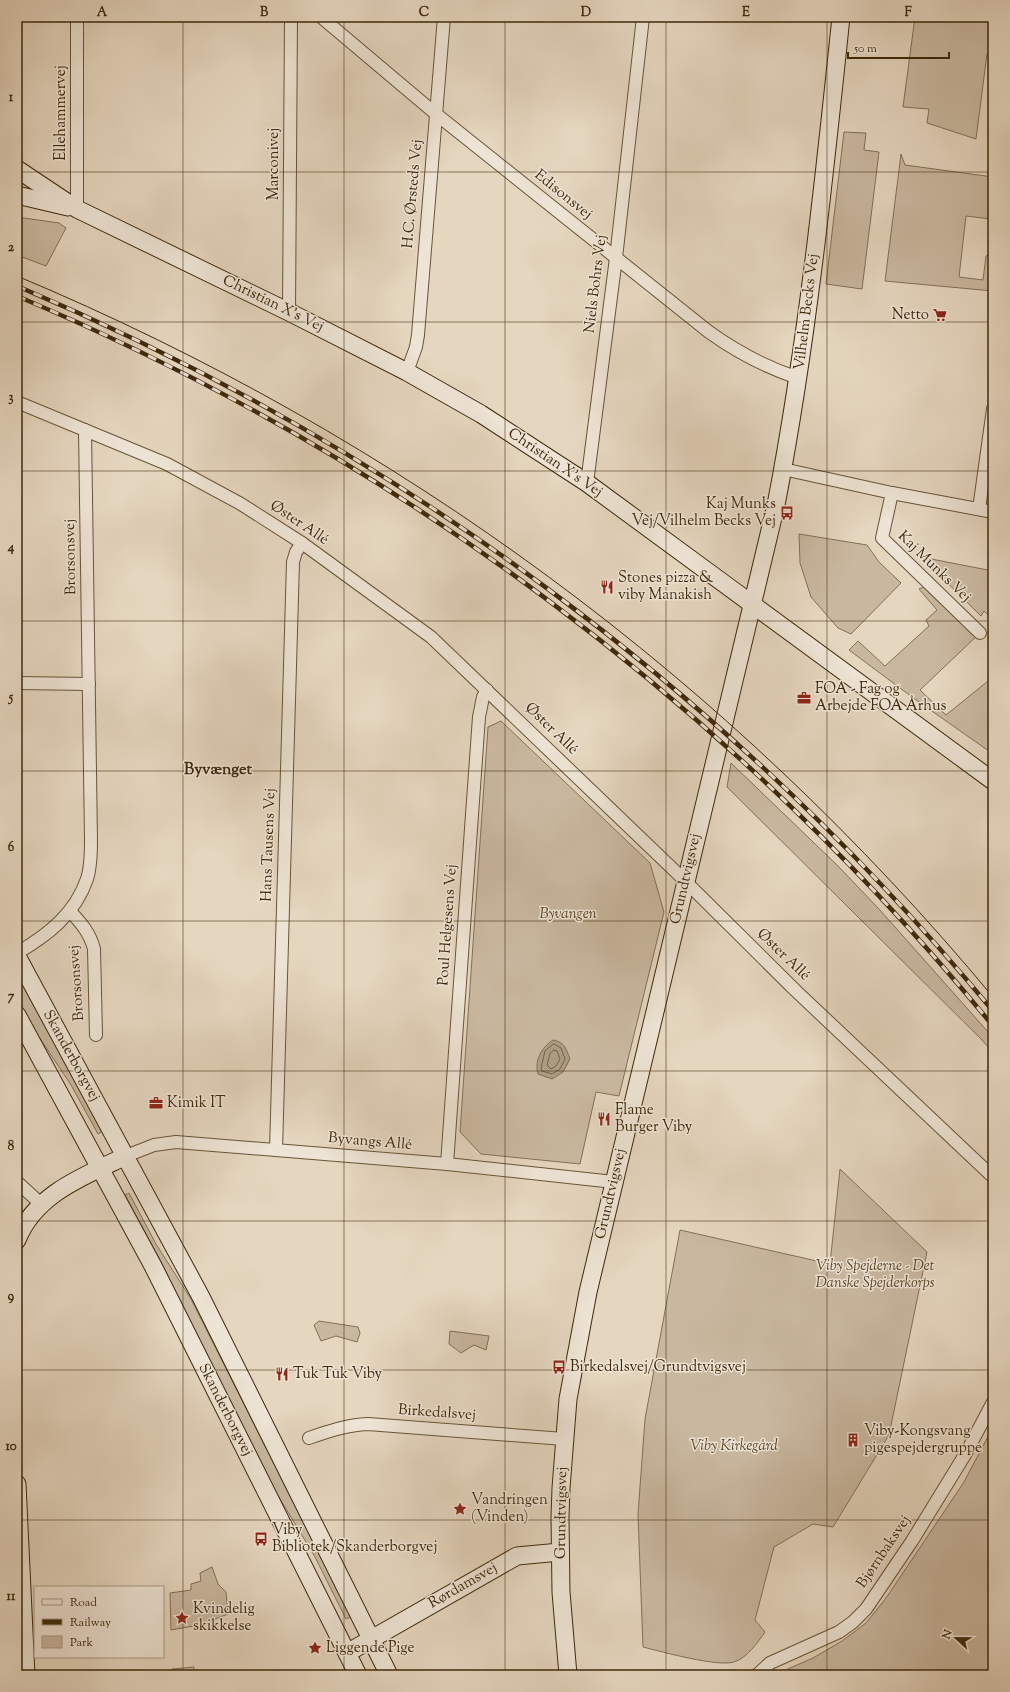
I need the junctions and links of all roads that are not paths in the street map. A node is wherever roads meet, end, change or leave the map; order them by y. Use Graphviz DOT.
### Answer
graph roads {
  1 [pos="77,17"];
  2 [pos="292,17"];
  3 [pos="321,17"];
  4 [pos="444,17"];
  5 [pos="643,17"];
  6 [pos="841,17"];
  7 [pos="436,114"];
  8 [pos="17,169"];
  9 [pos="17,196"];
  10 [pos="77,209"];
  11 [pos="616,258"];
  12 [pos="289,312"];
  13 [pos="407,372"];
  14 [pos="798,378"];
  15 [pos="17,402"];
  16 [pos="993,409"];
  17 [pos="85,430"];
  18 [pos="783,469"];
  19 [pos="587,483"];
  20 [pos="892,493"];
  21 [pos="980,510"];
  22 [pos="993,512"];
  23 [pos="302,543"];
  24 [pos="752,604"];
  25 [pos="980,634"];
  26 [pos="17,683"];
  27 [pos="89,684"];
  28 [pos="487,690"];
  29 [pos="993,781"];
  30 [pos="685,881"];
  31 [pos="70,911"];
  32 [pos="17,955"];
  33 [pos="17,1015"];
  34 [pos="96,1035"];
  35 [pos="276,1150"];
  36 [pos="126,1156"];
  37 [pos="447,1164"];
  38 [pos="101,1168"];
  39 [pos="993,1177"];
  40 [pos="17,1182"];
  41 [pos="614,1182"];
  42 [pos="41,1204"];
  43 [pos="17,1240"];
  44 [pos="993,1402"];
  45 [pos="309,1438"];
  46 [pos="564,1438"];
  47 [pos="17,1484"];
  48 [pos="19,1542"];
  49 [pos="560,1552"];
  50 [pos="372,1639"];
  51 [pos="347,1653"];
  52 [pos="26,1675"];
  53 [pos="358,1675"];
  54 [pos="389,1675"];
  55 [pos="568,1675"];
  56 [pos="756,1675"];
  1 -- 10 [label="street, Ellehammervej"];
  2 -- 12 [label="street, Marconivej"];
  3 -- 7 [label="street, Edisonsvej"];
  4 -- 7 [label="street, H.C. Ørsteds Vej"];
  5 -- 11 [label="street, Niels Bohrs Vej"];
  6 -- 14 [label="street, Vilhelm Becks Vej"];
  7 -- 11 [label="street, Edisonsvej"];
  7 -- 13 [label="street, H.C. Ørsteds Vej"];
  8 -- 10 [label="street, Christian X's Vej"];
  9 -- 10 [label="street, Christian X's Vej"];
  10 -- 12 [label="street, Christian X's Vej"];
  11 -- 14 [label="street, Edisonsvej"];
  11 -- 19 [label="street, Niels Bohrs Vej"];
  12 -- 13 [label="street, Christian X's Vej"];
  13 -- 19 [label="street, Christian X's Vej"];
  14 -- 18 [label="street, Vilhelm Becks Vej"];
  15 -- 17 [label="street, Øster Allé"];
  16 -- 21 [label="street"];
  17 -- 23 [label="street, Øster Allé"];
  17 -- 27 [label="street, Brorsonsvej"];
  18 -- 20 [label="street"];
  18 -- 24 [label="street, Vilhelm Becks Vej"];
  19 -- 24 [label="street, Christian X's Vej"];
  20 -- 21 [label="street"];
  20 -- 25 [label="street, Kaj Munks Vej"];
  21 -- 22 [label="street"];
  23 -- 28 [label="street, Øster Allé"];
  23 -- 35 [label="street, Hans Tausens Vej"];
  24 -- 29 [label="street, Christian X's Vej"];
  24 -- 30 [label="street, Grundtvigsvej"];
  26 -- 27 [label="street"];
  27 -- 31 [label="street, Brorsonsvej"];
  28 -- 30 [label="street, Øster Allé"];
  28 -- 37 [label="street, Poul Helgesens Vej"];
  30 -- 39 [label="street, Øster Allé"];
  30 -- 41 [label="street, Grundtvigsvej"];
  31 -- 32 [label="street, Brorsonsvej"];
  31 -- 34 [label="street, Brorsonsvej"];
  32 -- 36 [label="street, Skanderborgvej"];
  33 -- 38 [label="street, Skanderborgvej"];
  35 -- 36 [label="street, Byvangs Allé"];
  35 -- 37 [label="street, Byvangs Allé"];
  36 -- 38 [label="street"];
  36 -- 50 [label="street, Skanderborgvej"];
  37 -- 41 [label="street, Byvangs Allé"];
  38 -- 42 [label="street"];
  38 -- 51 [label="street, Skanderborgvej"];
  40 -- 42 [label="street"];
  41 -- 46 [label="street, Grundtvigsvej"];
  42 -- 43 [label="street"];
  44 -- 56 [label="street, Bjørnbaksvej"];
  45 -- 46 [label="street, Birkedalsvej"];
  46 -- 49 [label="street, Grundtvigsvej"];
  47 -- 48 [label="street"];
  48 -- 52 [label="street"];
  49 -- 50 [label="street, Rørdamsvej"];
  49 -- 55 [label="street, Grundtvigsvej"];
  50 -- 51 [label="street"];
  50 -- 54 [label="street, Skanderborgvej"];
  51 -- 53 [label="street, Skanderborgvej"];
}
